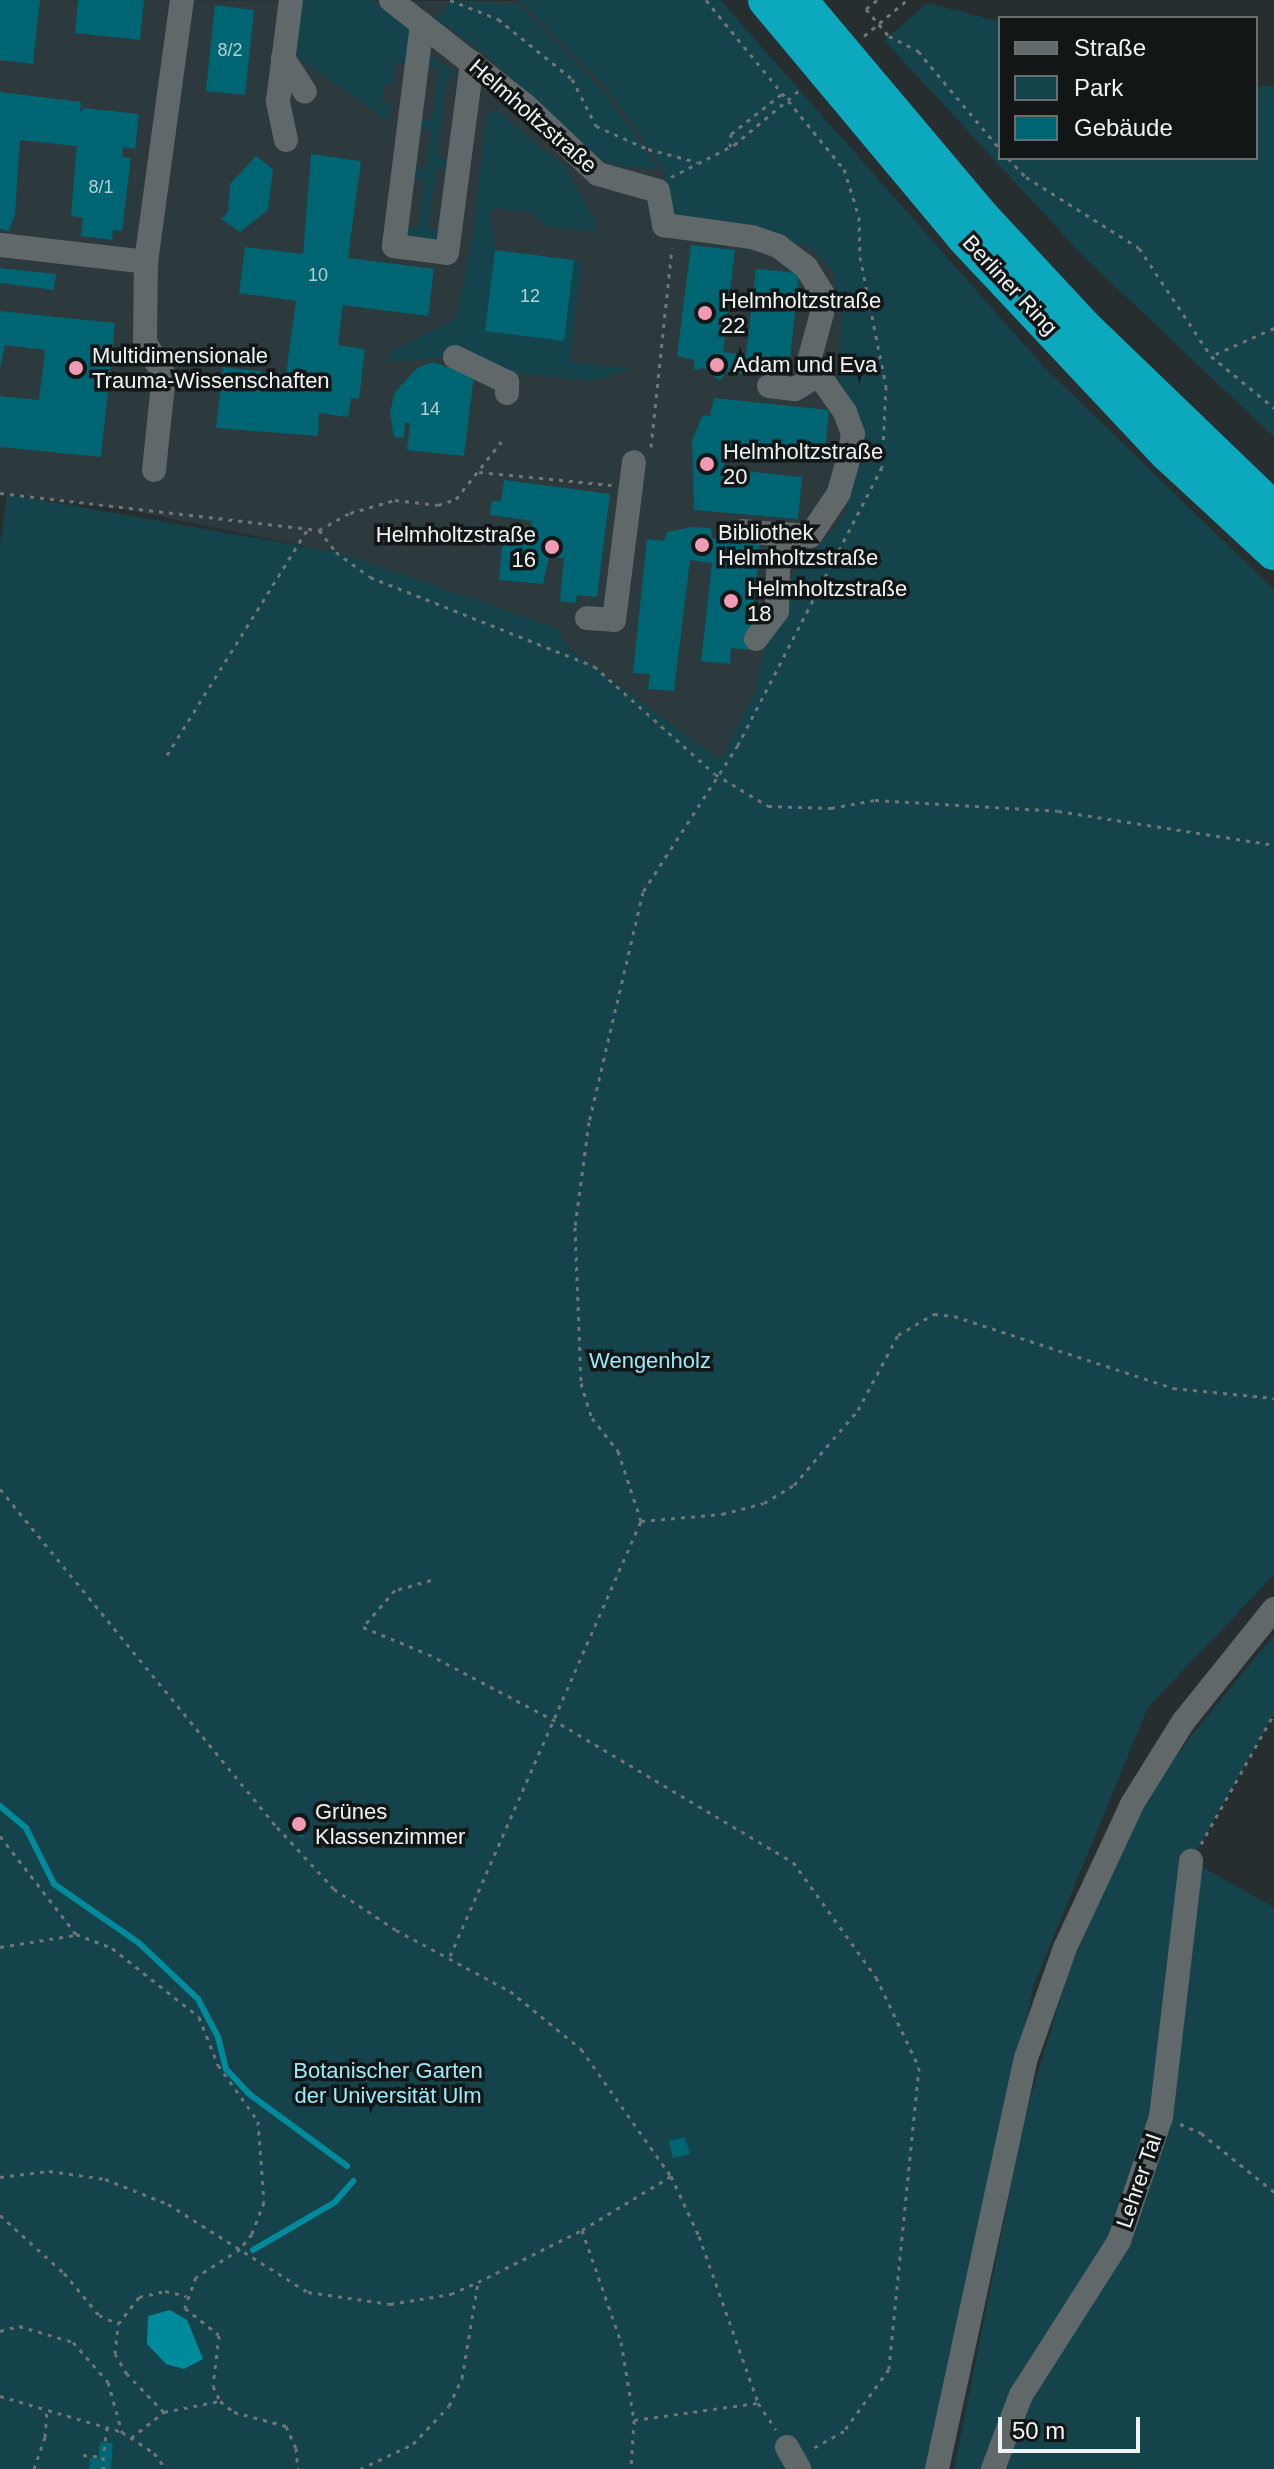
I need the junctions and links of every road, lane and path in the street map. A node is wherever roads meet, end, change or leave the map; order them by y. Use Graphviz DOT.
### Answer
graph roads {
  1 [pos="182,0"];
  2 [pos="291,0"];
  3 [pos="391,0"];
  4 [pos="450,0"];
  5 [pos="706,0"];
  6 [pos="766,0"];
  7 [pos="799,0"];
  8 [pos="877,0"];
  9 [pos="422,24"];
  10 [pos="283,58"];
  11 [pos="472,63"];
  12 [pos="774,83"];
  13 [pos="305,92"];
  14 [pos="783,93"];
  15 [pos="286,140"];
  16 [pos="998,147"];
  17 [pos="1010,160"];
  18 [pos="697,162"];
  19 [pos="669,183"];
  20 [pos="669,226"];
  21 [pos="0,245"];
  22 [pos="146,262"];
  23 [pos="1274,328"];
  24 [pos="1211,356"];
  25 [pos="455,357"];
  26 [pos="818,375"];
  27 [pos="769,386"];
  28 [pos="507,393"];
  29 [pos="1274,408"];
  30 [pos="501,442"];
  31 [pos="633,468"];
  32 [pos="154,470"];
  33 [pos="479,472"];
  34 [pos="0,493"];
  35 [pos="1274,510"];
  36 [pos="309,527"];
  37 [pos="319,530"];
  38 [pos="742,531"];
  39 [pos="779,534"];
  40 [pos="1274,552"];
  41 [pos="587,618"];
  42 [pos="756,639"];
  43 [pos="167,755"];
  44 [pos="715,774"];
  45 [pos="1274,845"];
  46 [pos="1274,1398"];
  47 [pos="0,1489"];
  48 [pos="641,1521"];
  49 [pos="431,1580"];
  50 [pos="1274,1609"];
  51 [pos="1274,1714"];
  52 [pos="552,1719"];
  53 [pos="0,1836"];
  54 [pos="1191,1861"];
  55 [pos="76,1934"];
  56 [pos="0,1947"];
  57 [pos="450,1956"];
  58 [pos="1161,2117"];
  59 [pos="671,2176"];
  60 [pos="0,2177"];
  61 [pos="1274,2192"];
  62 [pos="0,2215"];
  63 [pos="582,2230"];
  64 [pos="240,2249"];
  65 [pos="478,2282"];
  66 [pos="186,2296"];
  67 [pos="118,2324"];
  68 [pos="0,2331"];
  69 [pos="0,2396"];
  70 [pos="220,2401"];
  71 [pos="758,2403"];
  72 [pos="47,2409"];
  73 [pos="164,2412"];
  74 [pos="634,2420"];
  75 [pos="107,2427"];
  76 [pos="122,2432"];
  77 [pos="131,2438"];
  78 [pos="83,2455"];
  79 [pos="103,2457"];
  80 [pos="793,2459"];
  81 [pos="34,2469"];
  82 [pos="108,2469"];
  83 [pos="166,2469"];
  84 [pos="298,2469"];
  85 [pos="360,2469"];
  86 [pos="631,2469"];
  87 [pos="937,2469"];
  88 [pos="993,2469"];
  1 -- 22 [label="street"];
  2 -- 10 [label="street"];
  3 -- 9 [label="street, Helmholtzstraße"];
  4 -- 18 [label="path"];
  5 -- 12 [label="path"];
  6 -- 40 [label="highway, Berliner Ring"];
  7 -- 35 [label="highway, Berliner Ring"];
  8 -- 16 [label="path"];
  9 -- 11 [label="street, Helmholtzstraße"];
  9 -- 11 [label="street"];
  10 -- 13 [label="street"];
  10 -- 15 [label="street"];
  11 -- 19 [label="street, Helmholtzstraße"];
  14 -- 18 [label="path"];
  17 -- 24 [label="path"];
  18 -- 19 [label="path"];
  19 -- 20 [label="street"];
  20 -- 26 [label="street"];
  20 -- 31 [label="path"];
  21 -- 22 [label="street"];
  22 -- 32 [label="street"];
  23 -- 24 [label="path"];
  24 -- 29 [label="path"];
  25 -- 28 [label="street"];
  26 -- 27 [label="street"];
  26 -- 39 [label="street"];
  30 -- 33 [label="path"];
  31 -- 33 [label="path"];
  31 -- 41 [label="street"];
  33 -- 37 [label="path"];
  34 -- 36 [label="path"];
  36 -- 37 [label="path"];
  36 -- 43 [label="path"];
  37 -- 44 [label="path"];
  38 -- 39 [label="street"];
  39 -- 42 [label="street"];
  44 -- 45 [label="path"];
  44 -- 48 [label="path"];
  46 -- 48 [label="path"];
  47 -- 57 [label="path"];
  48 -- 52 [label="path"];
  49 -- 52 [label="path"];
  50 -- 87 [label="street"];
  51 -- 54 [label="path"];
  52 -- 57 [label="path"];
  52 -- 80 [label="path"];
  53 -- 55 [label="path"];
  54 -- 58 [label="street, Lehrer Tal"];
  55 -- 56 [label="path"];
  55 -- 64 [label="path"];
  57 -- 59 [label="path"];
  58 -- 61 [label="path"];
  58 -- 88 [label="street, Lehrer Tal"];
  59 -- 63 [label="path"];
  59 -- 71 [label="path"];
  60 -- 64 [label="path"];
  62 -- 67 [label="path"];
  63 -- 65 [label="path"];
  63 -- 74 [label="path"];
  64 -- 65 [label="path"];
  64 -- 66 [label="path"];
  65 -- 85 [label="path"];
  66 -- 67 [label="path"];
  66 -- 70 [label="path"];
  67 -- 73 [label="path"];
  68 -- 76 [label="path"];
  69 -- 72 [label="path"];
  70 -- 73 [label="path"];
  70 -- 84 [label="path"];
  71 -- 74 [label="path"];
  71 -- 80 [label="path"];
  72 -- 75 [label="path"];
  72 -- 81 [label="path"];
  73 -- 77 [label="path"];
  74 -- 86 [label="path"];
  75 -- 76 [label="path"];
  75 -- 79 [label="path"];
  76 -- 77 [label="path"];
  77 -- 83 [label="path"];
  78 -- 79 [label="path"];
  79 -- 82 [label="path"];
}
